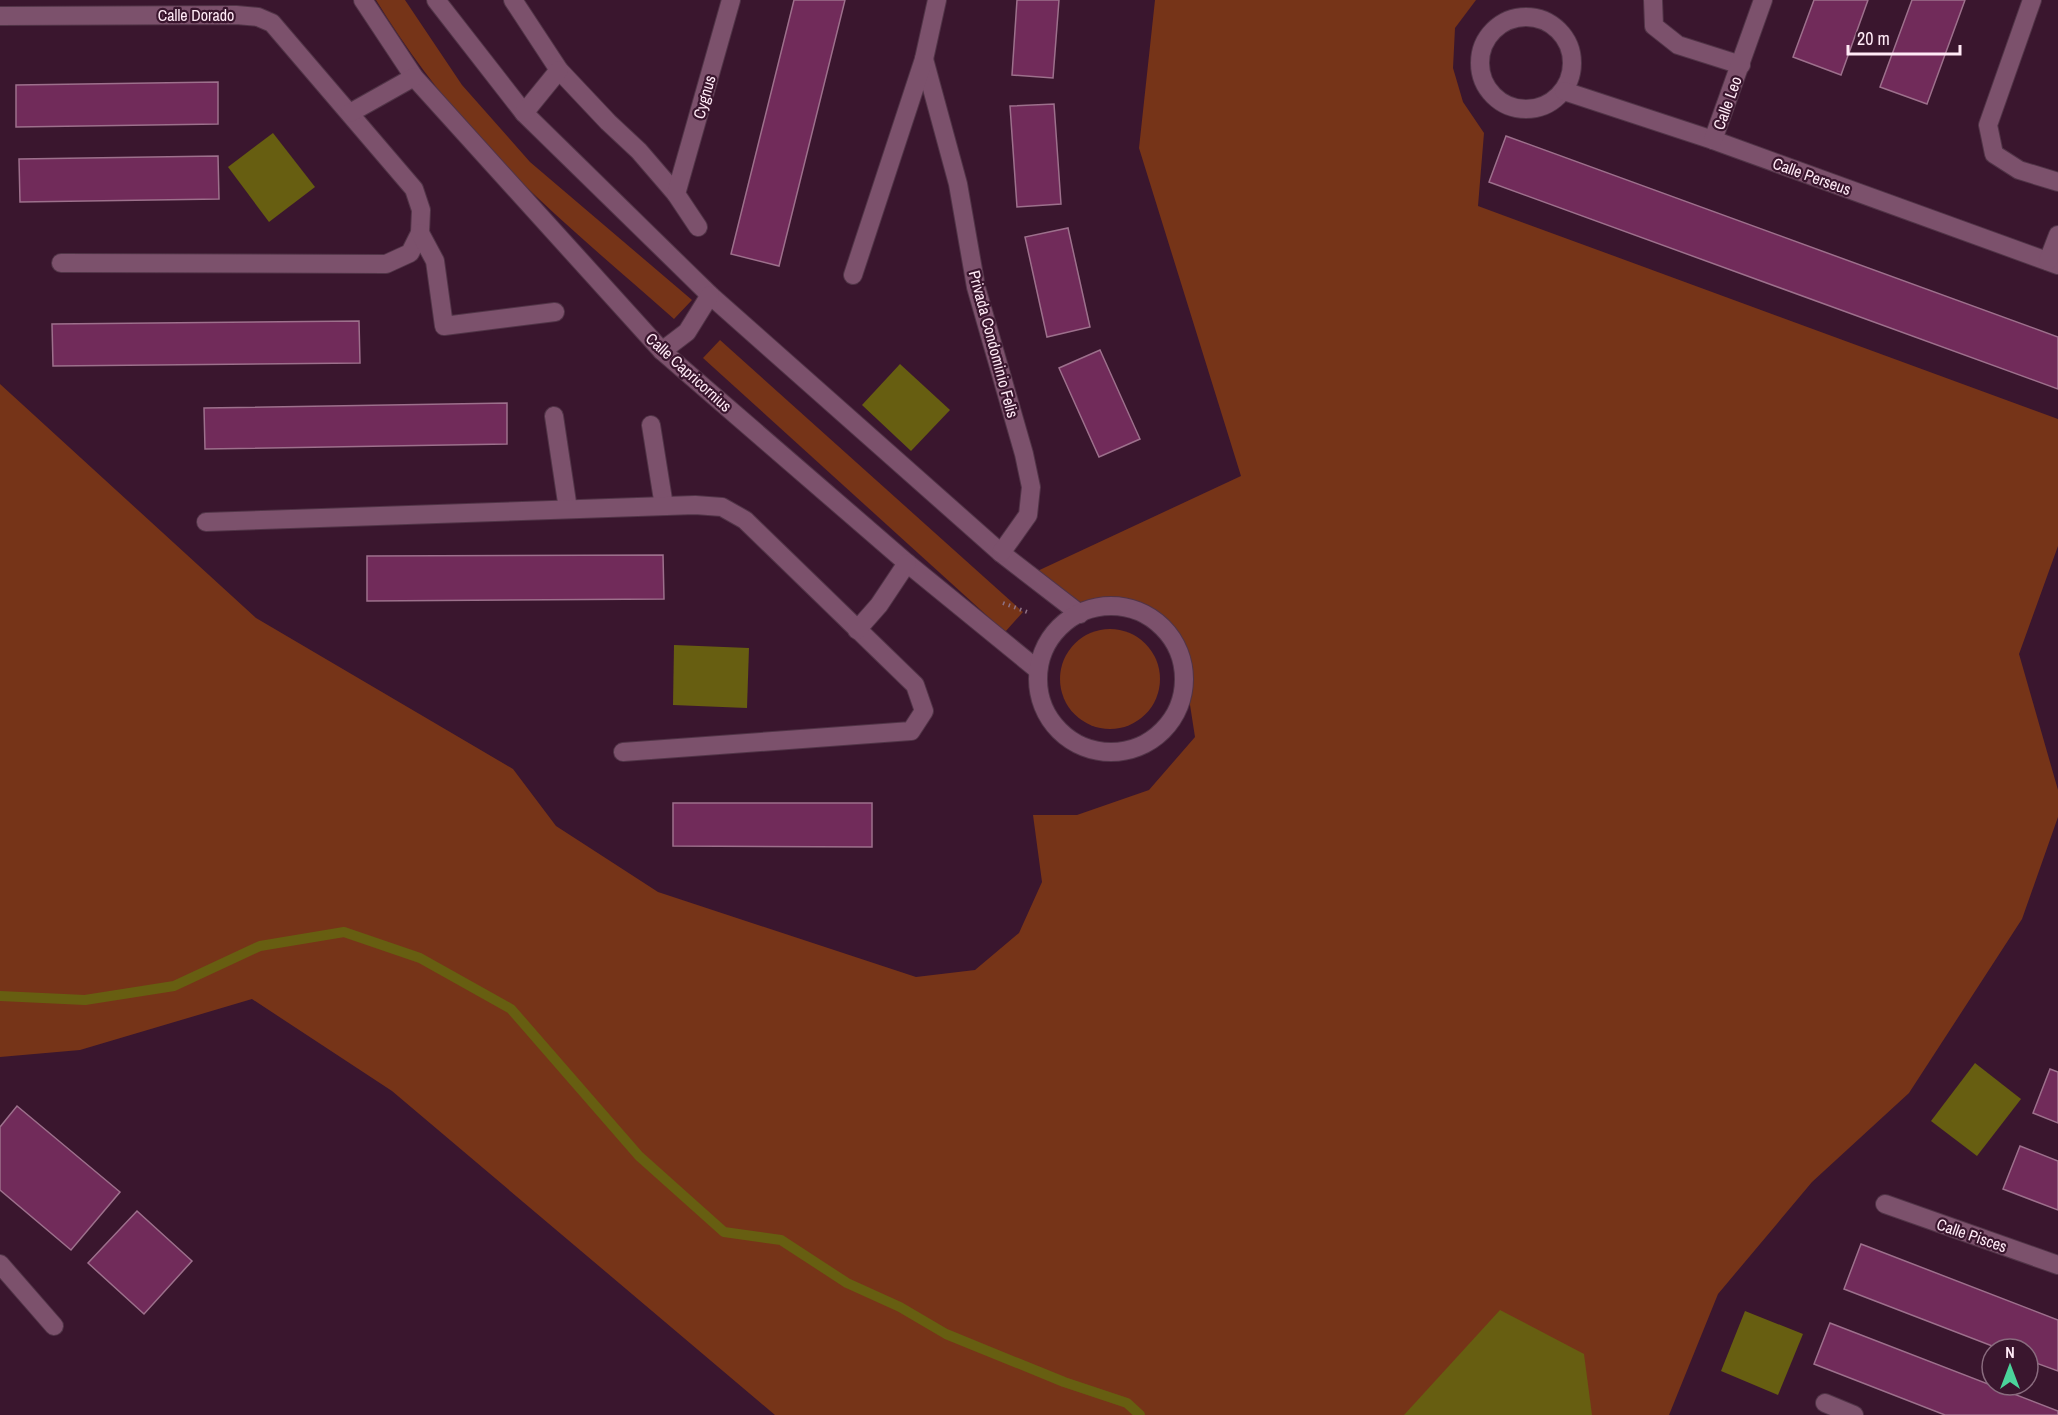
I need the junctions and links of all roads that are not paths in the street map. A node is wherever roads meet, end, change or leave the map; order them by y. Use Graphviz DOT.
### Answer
graph roads {
  1 [pos="363,0"];
  2 [pos="436,0"];
  3 [pos="513,0"];
  4 [pos="731,0"];
  5 [pos="937,0"];
  6 [pos="1653,0"];
  7 [pos="1763,0"];
  8 [pos="2032,0"];
  9 [pos="0,16"];
  10 [pos="924,58"];
  11 [pos="1741,65"];
  12 [pos="559,70"];
  13 [pos="414,77"];
  14 [pos="1564,91"];
  15 [pos="350,113"];
  16 [pos="524,113"];
  17 [pos="1713,140"];
  18 [pos="2058,182"];
  19 [pos="676,194"];
  20 [pos="698,227"];
  21 [pos="420,233"];
  22 [pos="2058,236"];
  23 [pos="61,263"];
  24 [pos="2053,263"];
  25 [pos="853,275"];
  26 [pos="710,295"];
  27 [pos="555,312"];
  28 [pos="662,351"];
  29 [pos="554,416"];
  30 [pos="651,425"];
  31 [pos="664,506"];
  32 [pos="568,509"];
  33 [pos="206,522"];
  34 [pos="1001,553"];
  35 [pos="907,562"];
  36 [pos="1080,614"];
  37 [pos="857,630"];
  38 [pos="1038,670"];
  39 [pos="623,752"];
  40 [pos="1885,1204"];
  41 [pos="0,1264"];
  42 [pos="2058,1265"];
  43 [pos="54,1326"];
  44 [pos="1825,1403"];
  45 [pos="1854,1415"];
  1 -- 13 [label="street, Calle Capricornius"];
  2 -- 16 [label="street"];
  3 -- 12 [label="street"];
  4 -- 19 [label="street, Cygnus"];
  5 -- 10 [label="street, Privada Condominio Felis"];
  6 -- 11 [label="street, Calle Leo"];
  7 -- 11 [label="street, Calle Leo"];
  8 -- 18 [label="street"];
  9 -- 15 [label="street, Calle Dorado"];
  10 -- 25 [label="street, Privada Condominio Felis"];
  10 -- 34 [label="street, Privada Condominio Felis"];
  11 -- 17 [label="street, Calle Leo"];
  12 -- 16 [label="street"];
  12 -- 19 [label="street"];
  13 -- 15 [label="street"];
  13 -- 28 [label="street, Calle Capricornius"];
  14 -- 14 [label="street"];
  14 -- 17 [label="street, Calle Perseus"];
  15 -- 21 [label="street, Calle Dorado"];
  16 -- 26 [label="street"];
  17 -- 24 [label="street, Calle Perseus"];
  19 -- 20 [label="street"];
  21 -- 23 [label="street"];
  21 -- 27 [label="street, Calle Dorado"];
  22 -- 24 [label="street"];
  26 -- 28 [label="street"];
  26 -- 34 [label="street"];
  28 -- 35 [label="street, Calle Capricornius"];
  29 -- 32 [label="street"];
  30 -- 31 [label="street"];
  31 -- 32 [label="street"];
  31 -- 37 [label="street"];
  32 -- 33 [label="street"];
  34 -- 36 [label="street"];
  35 -- 37 [label="street"];
  35 -- 38 [label="street, Calle Capricornius"];
  36 -- 38 [label="street"];
  36 -- 38 [label="street"];
  37 -- 39 [label="street"];
  40 -- 42 [label="street, Calle Pisces"];
  41 -- 43 [label="street"];
  44 -- 45 [label="street"];
}
